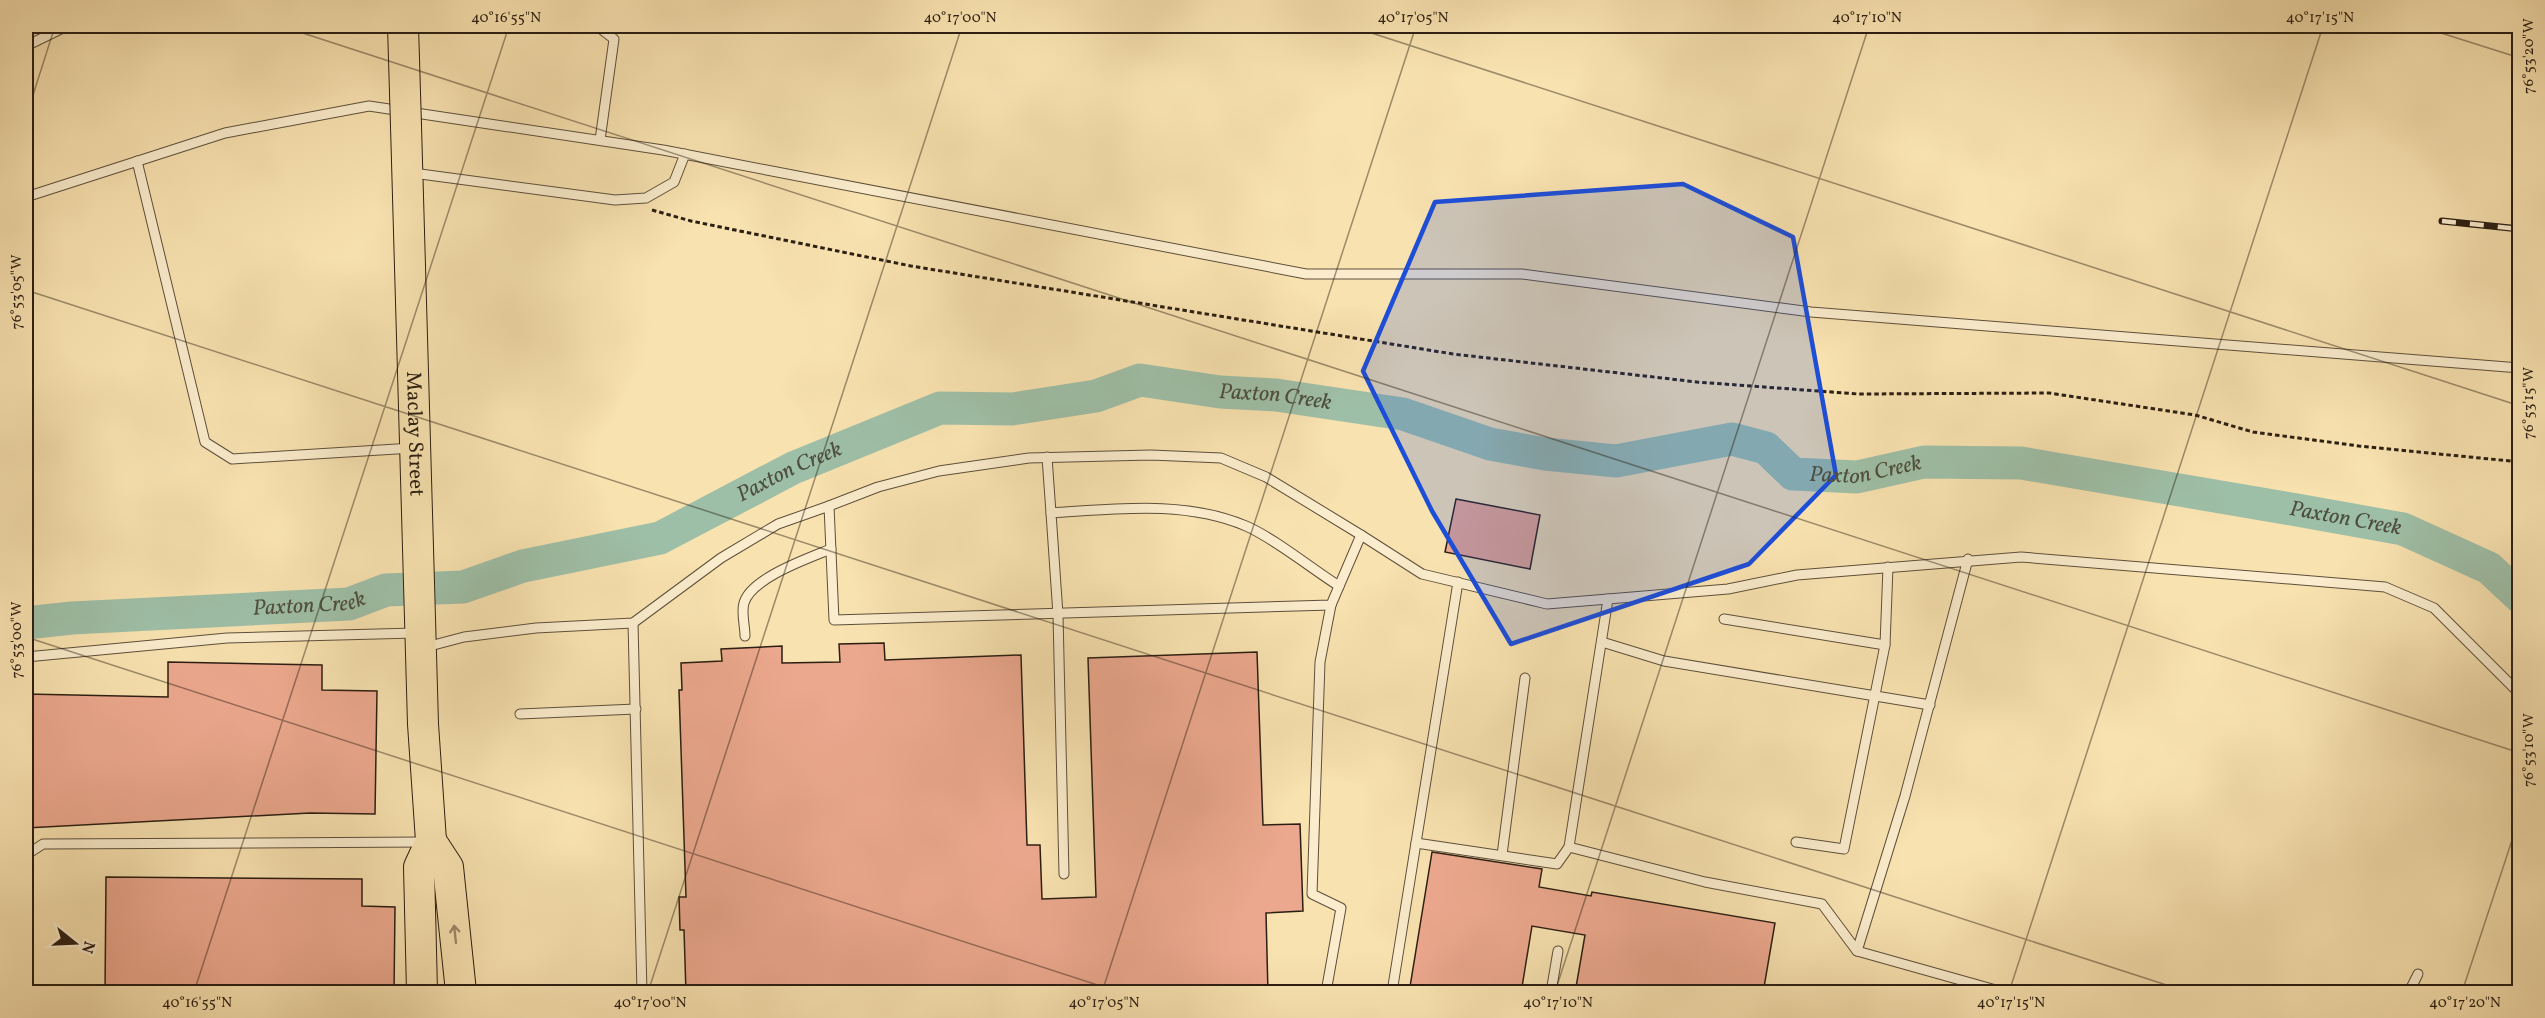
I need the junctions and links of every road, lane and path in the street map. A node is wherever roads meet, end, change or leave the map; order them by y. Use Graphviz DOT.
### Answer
graph roads {
  1 [pos="68,26"];
  2 [pos="403,26"];
  3 [pos="597,26"];
  4 [pos="26,46"];
  5 [pos="600,140"];
  6 [pos="686,154"];
  7 [pos="137,161"];
  8 [pos="407,171"];
  9 [pos="26,198"];
  10 [pos="615,200"];
  11 [pos="2520,368"];
  12 [pos="415,448"];
  13 [pos="1047,457"];
  14 [pos="2520,462"];
  15 [pos="829,506"];
  16 [pos="1052,513"];
  17 [pos="1361,535"];
  18 [pos="831,549"];
  19 [pos="1968,559"];
  20 [pos="1888,567"];
  21 [pos="1458,582"];
  22 [pos="1339,586"];
  23 [pos="1608,599"];
  24 [pos="1331,606"];
  25 [pos="1058,615"];
  26 [pos="1724,619"];
  27 [pos="633,623"];
  28 [pos="745,636"];
  29 [pos="421,641"];
  30 [pos="1602,642"];
  31 [pos="1885,645"];
  32 [pos="26,657"];
  33 [pos="1526,678"];
  34 [pos="2520,694"];
  35 [pos="1877,695"];
  36 [pos="1930,705"];
  37 [pos="636,708"];
  38 [pos="520,714"];
  39 [pos="431,842"];
  40 [pos="1796,842"];
  41 [pos="1416,843"];
  42 [pos="1569,847"];
  43 [pos="26,855"];
  44 [pos="1502,855"];
  45 [pos="1064,874"];
  46 [pos="1558,951"];
  47 [pos="1857,951"];
  48 [pos="422,993"];
  49 [pos="461,993"];
  50 [pos="642,993"];
  51 [pos="1326,993"];
  52 [pos="1392,993"];
  53 [pos="1551,993"];
  54 [pos="2003,993"];
  55 [pos="2409,993"];
  56 [pos="2416,993"];
  1 -- 4 [label="lane"];
  2 -- 8 [label="main road, Maclay Street, bridge"];
  3 -- 5 [label="lane"];
  5 -- 6 [label="lane"];
  5 -- 7 [label="lane"];
  6 -- 10 [label="lane"];
  6 -- 11 [label="lane"];
  7 -- 9 [label="lane"];
  7 -- 12 [label="lane"];
  8 -- 10 [label="lane"];
  8 -- 12 [label="main road, Maclay Street"];
  10 -- 14 [label="path"];
  12 -- 29 [label="main road, Maclay Street"];
  13 -- 15 [label="lane"];
  13 -- 16 [label="lane"];
  13 -- 17 [label="lane"];
  15 -- 18 [label="lane"];
  15 -- 27 [label="lane"];
  16 -- 22 [label="lane"];
  16 -- 25 [label="lane"];
  17 -- 21 [label="lane"];
  17 -- 22 [label="lane"];
  18 -- 25 [label="lane"];
  18 -- 28 [label="lane"];
  19 -- 20 [label="lane"];
  19 -- 34 [label="lane"];
  19 -- 36 [label="lane"];
  20 -- 23 [label="lane"];
  20 -- 31 [label="lane"];
  21 -- 23 [label="lane"];
  21 -- 41 [label="lane"];
  22 -- 24 [label="lane"];
  23 -- 30 [label="lane"];
  24 -- 25 [label="lane"];
  24 -- 51 [label="lane"];
  25 -- 45 [label="lane"];
  26 -- 31 [label="lane"];
  27 -- 29 [label="lane"];
  27 -- 37 [label="lane"];
  29 -- 32 [label="lane"];
  29 -- 39 [label="main road, Maclay Street"];
  30 -- 35 [label="lane"];
  30 -- 42 [label="lane"];
  31 -- 35 [label="lane"];
  33 -- 44 [label="lane"];
  35 -- 36 [label="lane"];
  35 -- 40 [label="lane"];
  36 -- 47 [label="lane"];
  37 -- 38 [label="lane"];
  37 -- 50 [label="lane"];
  39 -- 43 [label="lane"];
  39 -- 48 [label="main road, Maclay Street"];
  49 -- 39 [label="main road, one-way"];
  41 -- 44 [label="lane"];
  41 -- 52 [label="lane"];
  42 -- 44 [label="lane"];
  42 -- 47 [label="lane"];
  46 -- 53 [label="lane"];
  47 -- 54 [label="lane"];
  55 -- 56 [label="lane"];
}
